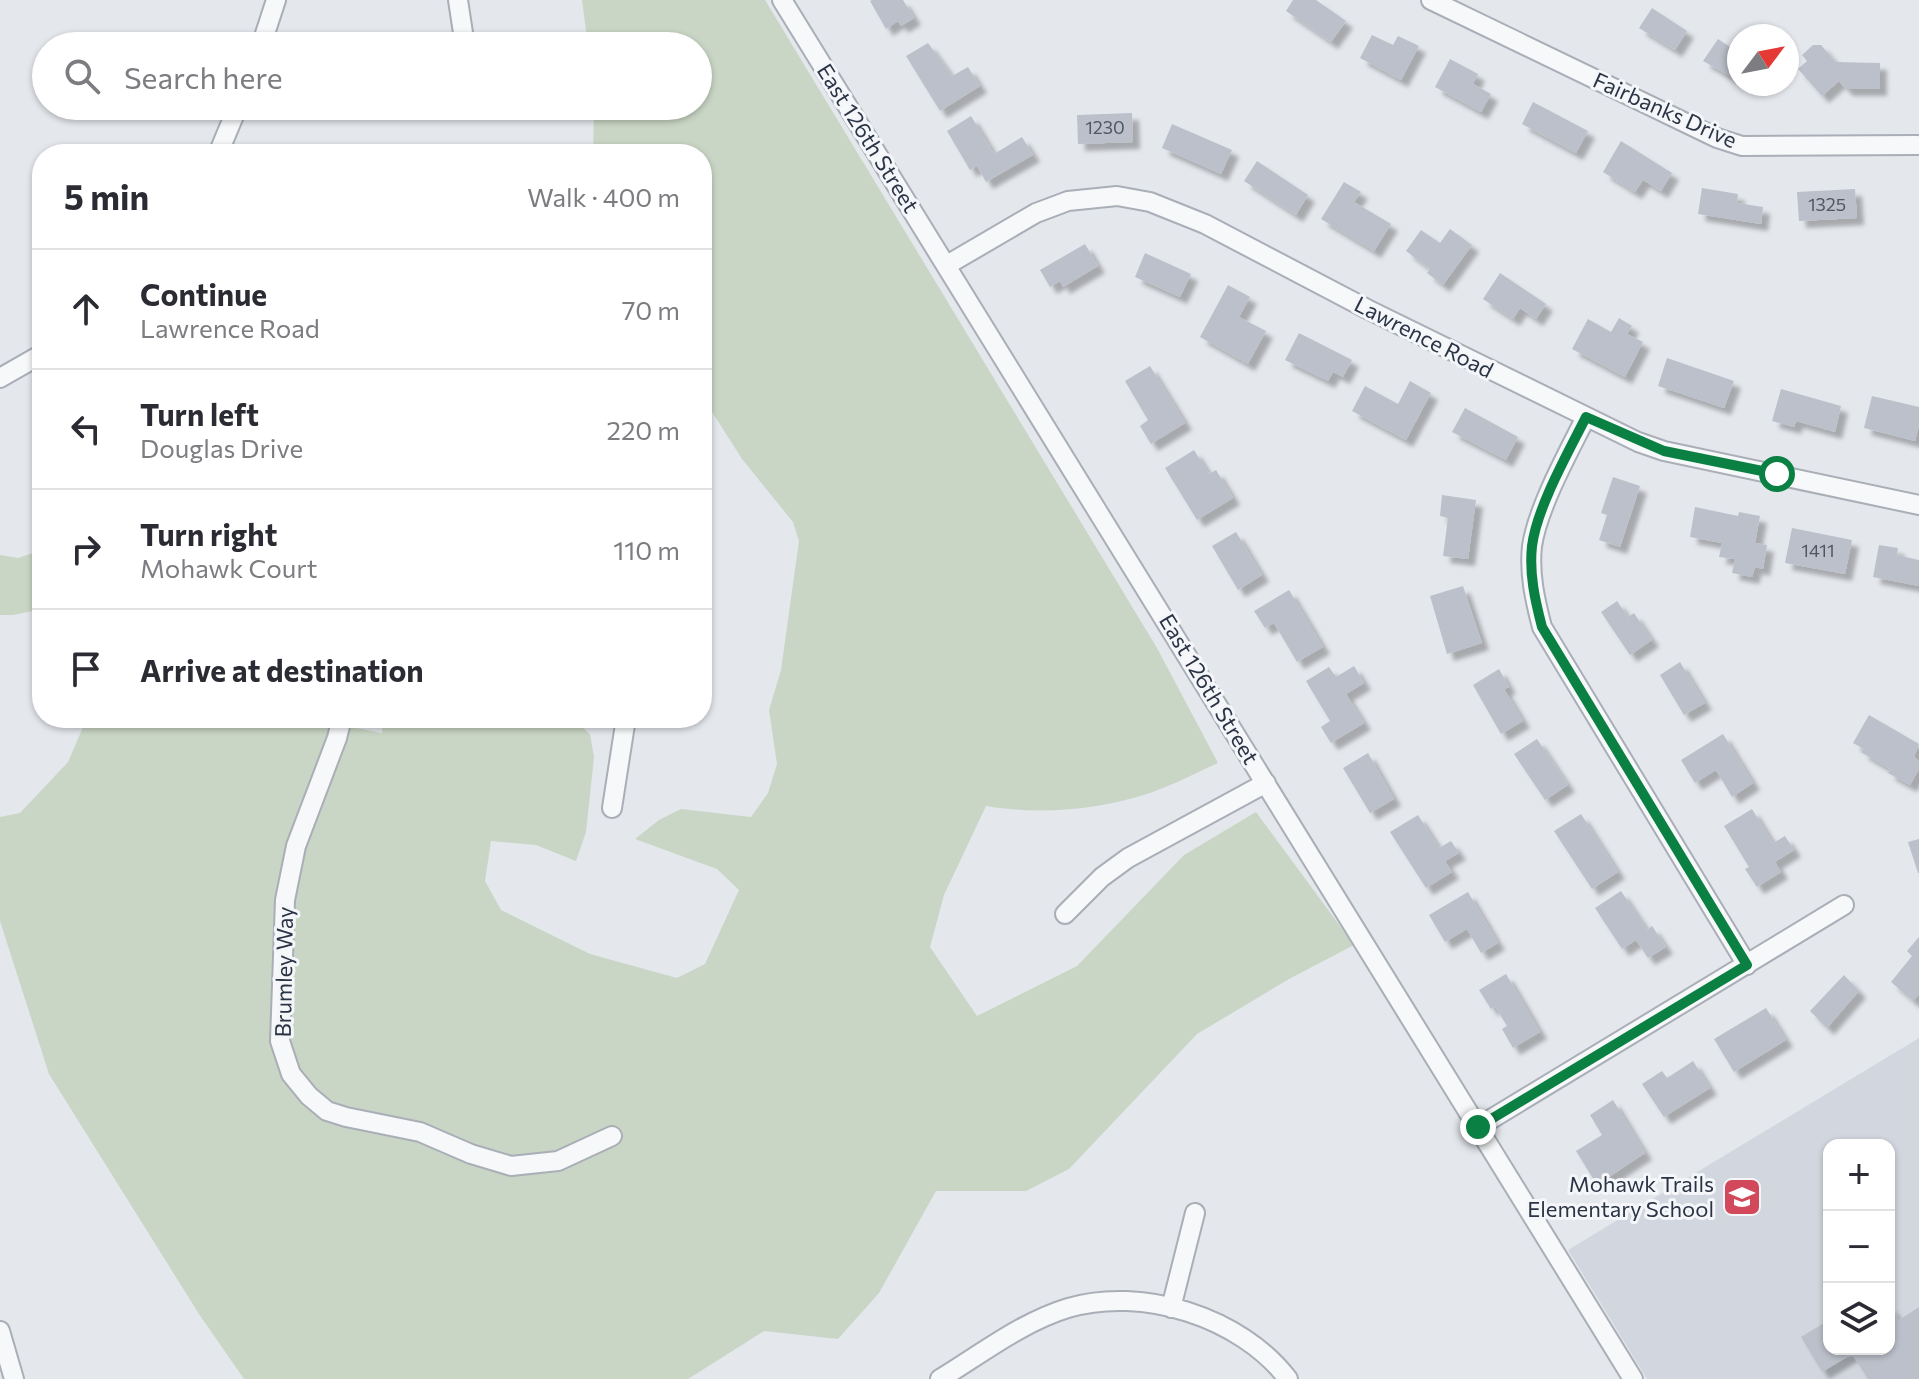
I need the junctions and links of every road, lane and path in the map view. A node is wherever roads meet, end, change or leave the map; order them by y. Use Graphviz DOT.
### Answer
graph roads {
  1 [pos="276,0"];
  2 [pos="458,0"];
  3 [pos="782,0"];
  4 [pos="1431,0"];
  5 [pos="1468,8"];
  6 [pos="266,32"];
  7 [pos="463,32"];
  8 [pos="232,120"];
  9 [pos="222,144"];
  10 [pos="1917,145"];
  11 [pos="947,265"];
  12 [pos="32,360"];
  13 [pos="0,378"];
  14 [pos="1586,417"];
  15 [pos="1919,505"];
  16 [pos="340,728"];
  17 [pos="624,728"];
  18 [pos="1266,783"];
  19 [pos="612,808"];
  20 [pos="1844,905"];
  21 [pos="1065,914"];
  22 [pos="1747,965"];
  23 [pos="1478,1127"];
  24 [pos="612,1136"];
  25 [pos="1195,1213"];
  26 [pos="1171,1308"];
  27 [pos="0,1331"];
  28 [pos="14,1379"];
  29 [pos="940,1379"];
  30 [pos="1288,1379"];
  31 [pos="1633,1379"];
  1 -- 6 [label="street"];
  2 -- 7 [label="street"];
  3 -- 11 [label="street, East 126th Street"];
  4 -- 5 [label="street, Fairbanks Drive"];
  5 -- 10 [label="street, Fairbanks Drive"];
  8 -- 9 [label="street"];
  11 -- 14 [label="street, Lawrence Road"];
  11 -- 18 [label="street, East 126th Street"];
  12 -- 13 [label="street"];
  14 -- 15 [label="street, Lawrence Road"];
  14 -- 22 [label="street"];
  16 -- 24 [label="street, Brumley Way"];
  17 -- 19 [label="street"];
  18 -- 21 [label="street"];
  18 -- 23 [label="street, East 126th Street"];
  20 -- 22 [label="street"];
  22 -- 23 [label="street"];
  23 -- 31 [label="street, East 126th Street"];
  25 -- 26 [label="street"];
  26 -- 29 [label="street"];
  26 -- 30 [label="street"];
  27 -- 28 [label="street"];
}
